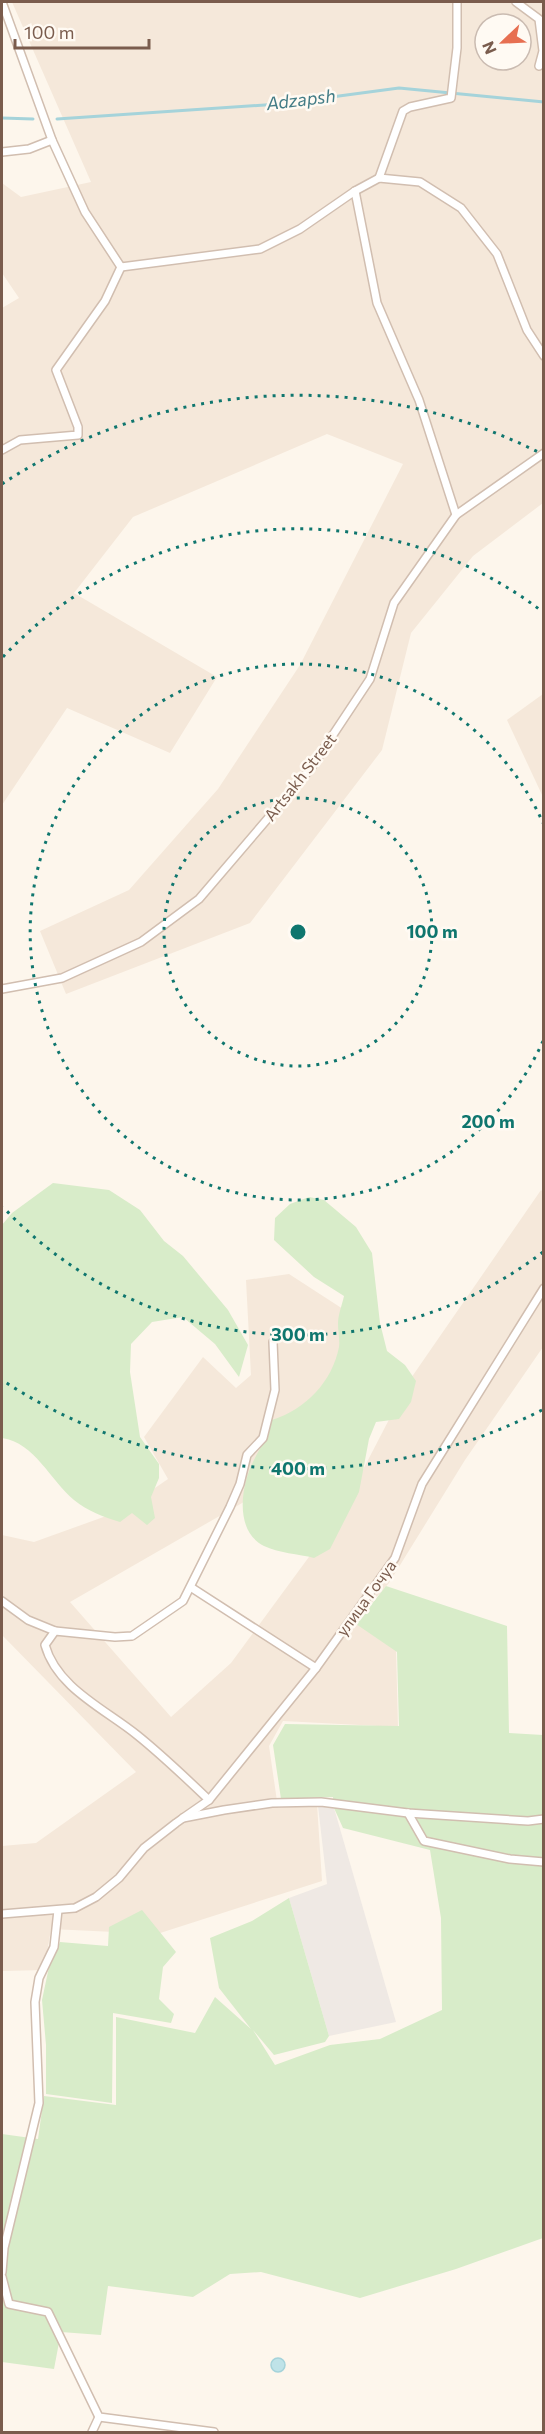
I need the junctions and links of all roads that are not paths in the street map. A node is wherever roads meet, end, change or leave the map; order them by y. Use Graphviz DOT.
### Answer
graph roads {
  1 [pos="2,2"];
  2 [pos="457,2"];
  3 [pos="516,2"];
  4 [pos="539,66"];
  5 [pos="52,140"];
  6 [pos="2,152"];
  7 [pos="379,178"];
  8 [pos="355,191"];
  9 [pos="121,267"];
  10 [pos="543,356"];
  11 [pos="2,450"];
  12 [pos="543,453"];
  13 [pos="456,515"];
  14 [pos="2,989"];
  15 [pos="543,1288"];
  16 [pos="273,1342"];
  17 [pos="192,1588"];
  18 [pos="2,1601"];
  19 [pos="55,1631"];
  20 [pos="316,1668"];
  21 [pos="209,1800"];
  22 [pos="408,1814"];
  23 [pos="183,1818"];
  24 [pos="543,1819"];
  25 [pos="543,1862"];
  26 [pos="58,1910"];
  27 [pos="2,1914"];
  28 [pos="2,2272"];
  29 [pos="2,2277"];
  30 [pos="99,2417"];
  31 [pos="92,2433"];
  32 [pos="214,2433"];
  1 -- 5 [label="street"];
  2 -- 7 [label="street"];
  3 -- 4 [label="street"];
  5 -- 6 [label="street"];
  5 -- 9 [label="street"];
  7 -- 8 [label="street"];
  7 -- 10 [label="street"];
  8 -- 9 [label="street"];
  8 -- 13 [label="street"];
  9 -- 11 [label="street"];
  12 -- 13 [label="street, Artsakh Street"];
  13 -- 14 [label="street, Artsakh Street"];
  15 -- 20 [label="street, улица Гочуа"];
  16 -- 17 [label="street"];
  17 -- 19 [label="street"];
  17 -- 20 [label="street"];
  18 -- 19 [label="street"];
  19 -- 21 [label="street"];
  20 -- 21 [label="street, улица Гочуа"];
  21 -- 23 [label="street, улица Гочуа"];
  22 -- 23 [label="street"];
  22 -- 24 [label="street"];
  22 -- 25 [label="street"];
  23 -- 26 [label="street, улица Гочуа"];
  26 -- 27 [label="street, улица Гочуа"];
  26 -- 28 [label="street"];
  29 -- 30 [label="street"];
  30 -- 31 [label="street"];
  30 -- 32 [label="street"];
}
